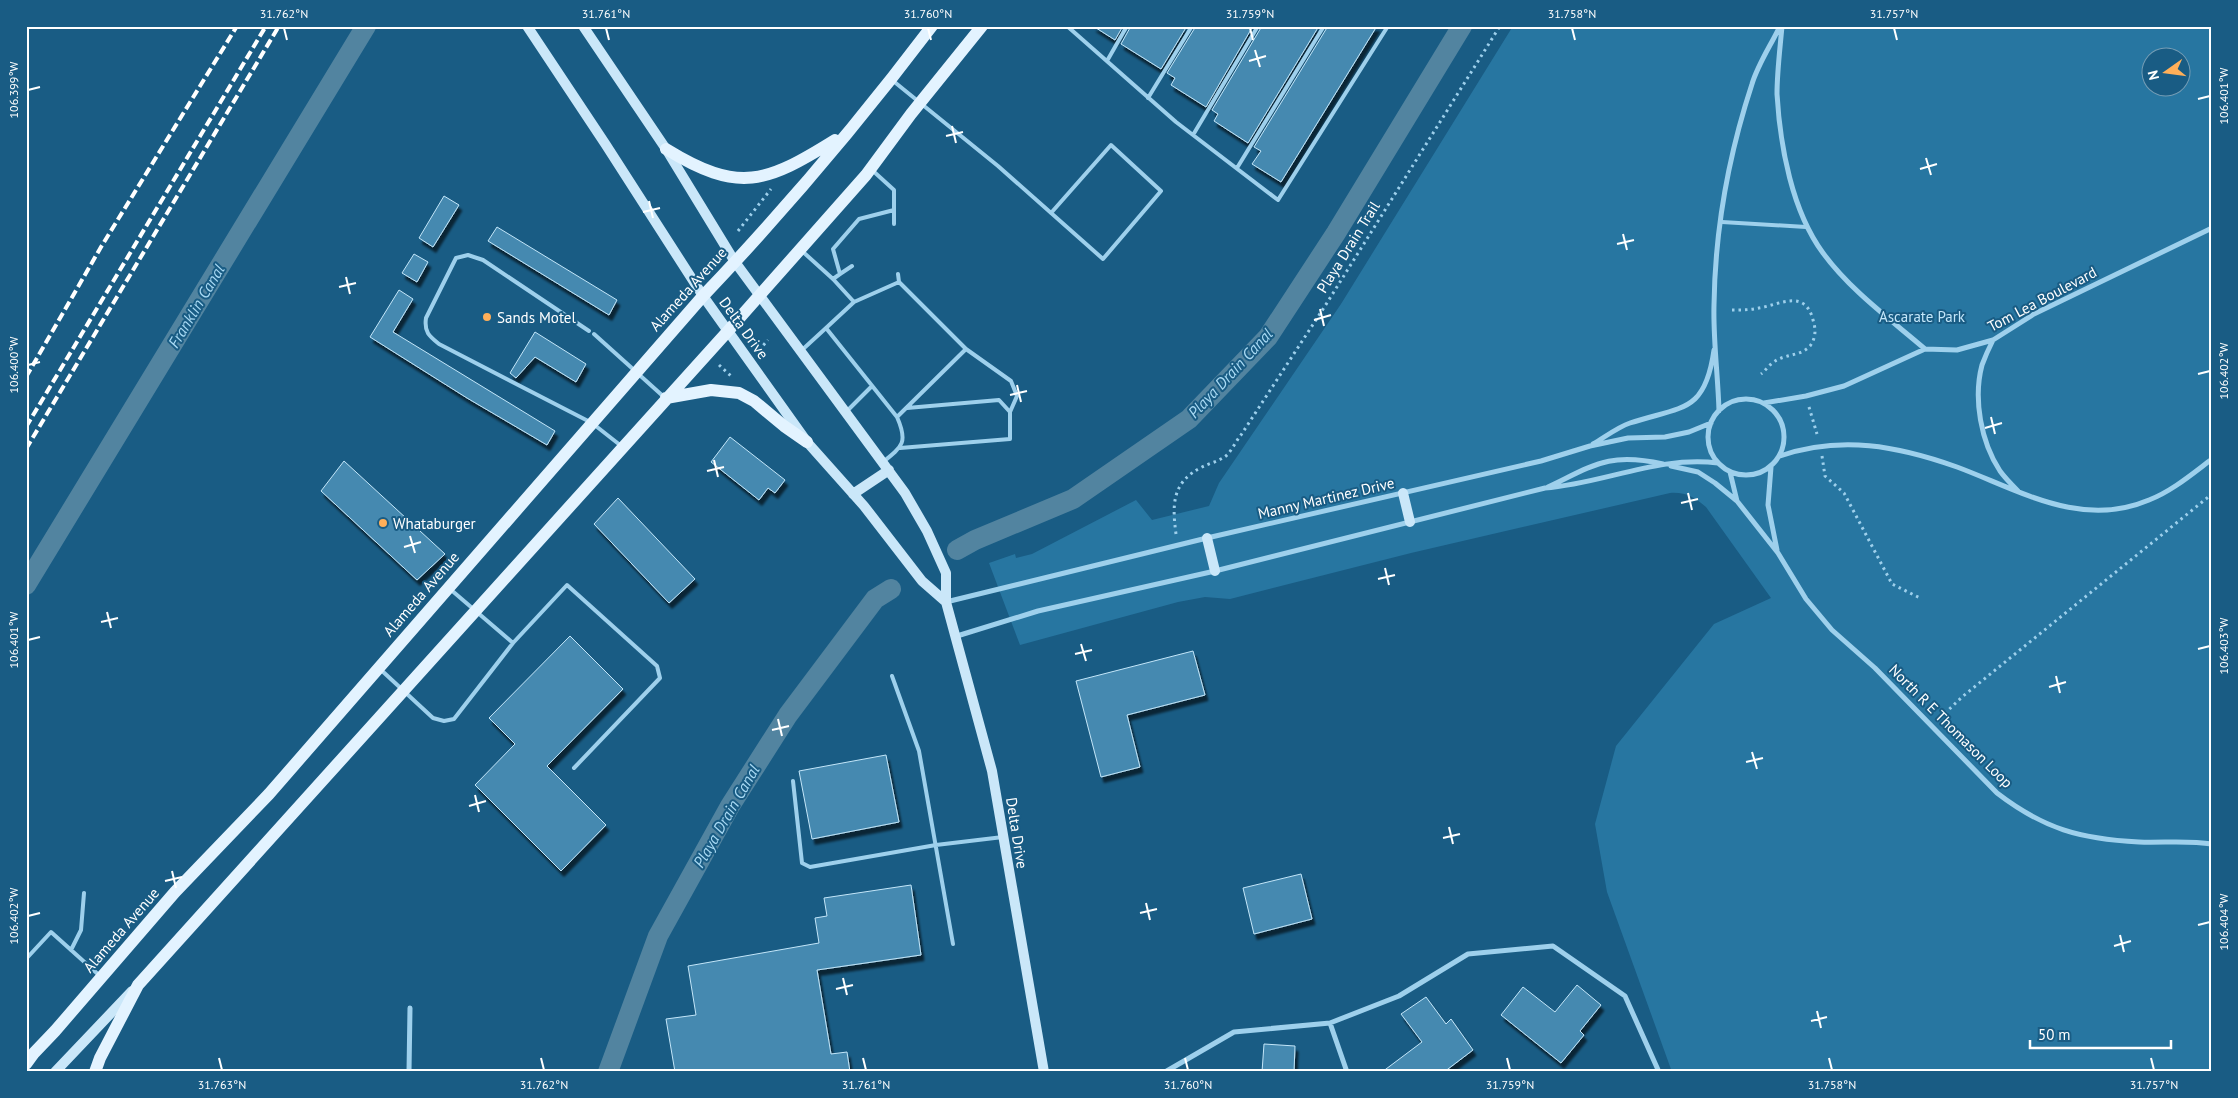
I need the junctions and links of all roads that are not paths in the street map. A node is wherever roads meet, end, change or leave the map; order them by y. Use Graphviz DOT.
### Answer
graph roads {
  1 [pos="527,26"];
  2 [pos="583,26"];
  3 [pos="932,26"];
  4 [pos="982,26"];
  5 [pos="1067,26"];
  6 [pos="1127,26"];
  7 [pos="1192,26"];
  8 [pos="1258,26"];
  9 [pos="1324,26"];
  10 [pos="1388,26"];
  11 [pos="1781,26"];
  12 [pos="1107,61"];
  13 [pos="891,79"];
  14 [pos="1148,98"];
  15 [pos="920,103"];
  16 [pos="845,134"];
  17 [pos="1193,135"];
  18 [pos="666,149"];
  19 [pos="1236,168"];
  20 [pos="870,169"];
  21 [pos="894,210"];
  22 [pos="1051,213"];
  23 [pos="1722,222"];
  24 [pos="894,224"];
  25 [pos="1806,227"];
  26 [pos="2212,228"];
  27 [pos="800,249"];
  28 [pos="736,262"];
  29 [pos="852,266"];
  30 [pos="840,274"];
  31 [pos="898,274"];
  32 [pos="833,279"];
  33 [pos="899,282"];
  34 [pos="759,295"];
  35 [pos="703,296"];
  36 [pos="854,302"];
  37 [pos="826,328"];
  38 [pos="590,331"];
  39 [pos="728,331"];
  40 [pos="594,334"];
  41 [pos="1715,340"];
  42 [pos="1993,340"];
  43 [pos="966,349"];
  44 [pos="1925,349"];
  45 [pos="801,351"];
  46 [pos="638,371"];
  47 [pos="872,386"];
  48 [pos="666,398"];
  49 [pos="1764,403"];
  50 [pos="907,408"];
  51 [pos="1719,411"];
  52 [pos="846,412"];
  53 [pos="1010,412"];
  54 [pos="897,417"];
  55 [pos="592,423"];
  56 [pos="1711,424"];
  57 [pos="807,442"];
  58 [pos="1590,446"];
  59 [pos="622,447"];
  60 [pos="900,448"];
  61 [pos="1780,456"];
  62 [pos="2212,459"];
  63 [pos="1718,463"];
  64 [pos="1666,464"];
  65 [pos="886,466"];
  66 [pos="1770,467"];
  67 [pos="1730,472"];
  68 [pos="1545,488"];
  69 [pos="2019,492"];
  70 [pos="1403,493"];
  71 [pos="853,494"];
  72 [pos="1738,501"];
  73 [pos="1410,522"];
  74 [pos="1207,538"];
  75 [pos="1778,553"];
  76 [pos="1215,570"];
  77 [pos="449,588"];
  78 [pos="946,602"];
  79 [pos="474,611"];
  80 [pos="957,636"];
  81 [pos="514,643"];
  82 [pos="379,668"];
  83 [pos="892,676"];
  84 [pos="403,691"];
  85 [pos="574,768"];
  86 [pos="794,781"];
  87 [pos="1003,837"];
  88 [pos="2212,844"];
  89 [pos="936,845"];
  90 [pos="84,893"];
  91 [pos="953,944"];
  92 [pos="71,950"];
  93 [pos="26,959"];
  94 [pos="101,978"];
  95 [pos="138,985"];
  96 [pos="410,1008"];
  97 [pos="1330,1023"];
  98 [pos="26,1064"];
  99 [pos="55,1072"];
  100 [pos="95,1072"];
  101 [pos="409,1072"];
  102 [pos="1044,1072"];
  103 [pos="1165,1072"];
  104 [pos="1347,1072"];
  105 [pos="1660,1072"];
  1 -- 35 [label="main road, Delta Drive"];
  2 -- 18 [label="main road, Delta Drive"];
  3 -- 13 [label="main road, Alameda Avenue"];
  4 -- 15 [label="main road"];
  5 -- 12 [label="lane"];
  6 -- 12 [label="lane"];
  7 -- 14 [label="lane"];
  8 -- 17 [label="lane"];
  9 -- 19 [label="lane"];
  10 -- 19 [label="lane"];
  11 -- 23 [label="street"];
  11 -- 25 [label="street"];
  12 -- 14 [label="lane"];
  13 -- 15 [label="lane"];
  13 -- 16 [label="main road, Alameda Avenue"];
  14 -- 17 [label="lane"];
  15 -- 20 [label="main road"];
  15 -- 22 [label="lane"];
  16 -- 18 [label="main road"];
  16 -- 28 [label="main road, Alameda Avenue"];
  17 -- 19 [label="lane"];
  18 -- 28 [label="main road, Delta Drive"];
  20 -- 21 [label="lane"];
  20 -- 27 [label="main road"];
  21 -- 24 [label="lane"];
  21 -- 30 [label="lane"];
  22 -- 22 [label="lane"];
  23 -- 25 [label="lane"];
  23 -- 41 [label="street"];
  25 -- 44 [label="street"];
  26 -- 42 [label="street, Tom Lea Boulevard"];
  27 -- 32 [label="lane"];
  27 -- 34 [label="main road"];
  28 -- 34 [label="main road, Delta Drive"];
  28 -- 35 [label="main road, Alameda Avenue"];
  29 -- 30 [label="lane"];
  30 -- 32 [label="lane"];
  31 -- 33 [label="lane"];
  32 -- 36 [label="lane"];
  33 -- 36 [label="lane"];
  33 -- 43 [label="lane"];
  34 -- 39 [label="main road"];
  34 -- 45 [label="main road, Delta Drive"];
  35 -- 39 [label="main road, Delta Drive"];
  35 -- 46 [label="main road, Alameda Avenue"];
  36 -- 37 [label="lane"];
  37 -- 45 [label="lane"];
  37 -- 47 [label="lane"];
  38 -- 55 [label="lane"];
  39 -- 48 [label="main road"];
  39 -- 57 [label="main road, Delta Drive"];
  40 -- 46 [label="lane"];
  41 -- 51 [label="street"];
  41 -- 58 [label="street"];
  42 -- 44 [label="street, Tom Lea Boulevard"];
  42 -- 69 [label="street"];
  43 -- 50 [label="lane"];
  43 -- 53 [label="lane"];
  44 -- 49 [label="street, Tom Lea Boulevard"];
  45 -- 52 [label="main road, Delta Drive"];
  46 -- 48 [label="lane"];
  46 -- 55 [label="main road, Alameda Avenue"];
  47 -- 52 [label="lane"];
  47 -- 54 [label="lane"];
  48 -- 57 [label="main road"];
  48 -- 59 [label="main road"];
  49 -- 51 [label="street"];
  49 -- 61 [label="street"];
  50 -- 53 [label="lane"];
  50 -- 54 [label="lane"];
  51 -- 56 [label="street"];
  52 -- 65 [label="main road, Delta Drive"];
  53 -- 60 [label="lane"];
  54 -- 60 [label="lane"];
  55 -- 59 [label="lane"];
  55 -- 77 [label="main road, Alameda Avenue"];
  56 -- 58 [label="street, Manny Martinez Drive"];
  56 -- 63 [label="street"];
  57 -- 71 [label="main road, Delta Drive"];
  58 -- 70 [label="street, Manny Martinez Drive"];
  59 -- 79 [label="main road"];
  60 -- 65 [label="lane"];
  61 -- 66 [label="street"];
  61 -- 69 [label="street"];
  62 -- 69 [label="street"];
  63 -- 64 [label="street"];
  63 -- 67 [label="street"];
  64 -- 68 [label="street"];
  64 -- 68 [label="street"];
  64 -- 72 [label="street"];
  65 -- 71 [label="main road"];
  65 -- 78 [label="main road, Delta Drive"];
  66 -- 67 [label="street"];
  66 -- 75 [label="street, North R E Thomason Loop"];
  67 -- 72 [label="street, North R E Thomason Loop"];
  68 -- 73 [label="street"];
  70 -- 73 [label="main road"];
  70 -- 74 [label="street, Manny Martinez Drive"];
  71 -- 78 [label="main road, Delta Drive"];
  72 -- 75 [label="street, North R E Thomason Loop"];
  73 -- 76 [label="street"];
  74 -- 76 [label="main road"];
  74 -- 78 [label="street, Manny Martinez Drive"];
  75 -- 88 [label="street, North R E Thomason Loop"];
  76 -- 80 [label="street"];
  77 -- 79 [label="lane"];
  77 -- 82 [label="main road, Alameda Avenue"];
  78 -- 80 [label="main road, Delta Drive"];
  79 -- 81 [label="lane"];
  79 -- 84 [label="main road"];
  80 -- 87 [label="main road, Delta Drive"];
  81 -- 84 [label="lane"];
  81 -- 85 [label="lane"];
  82 -- 84 [label="lane"];
  82 -- 94 [label="main road, Alameda Avenue"];
  83 -- 89 [label="lane"];
  84 -- 95 [label="main road"];
  86 -- 89 [label="lane"];
  87 -- 89 [label="lane"];
  87 -- 102 [label="main road, Delta Drive"];
  89 -- 91 [label="lane"];
  90 -- 92 [label="lane"];
  92 -- 93 [label="lane"];
  92 -- 94 [label="lane"];
  94 -- 98 [label="main road, Alameda Avenue"];
  95 -- 99 [label="main road"];
  95 -- 100 [label="main road"];
  96 -- 101 [label="street"];
  97 -- 103 [label="street"];
  97 -- 104 [label="street"];
  97 -- 105 [label="street"];
}
